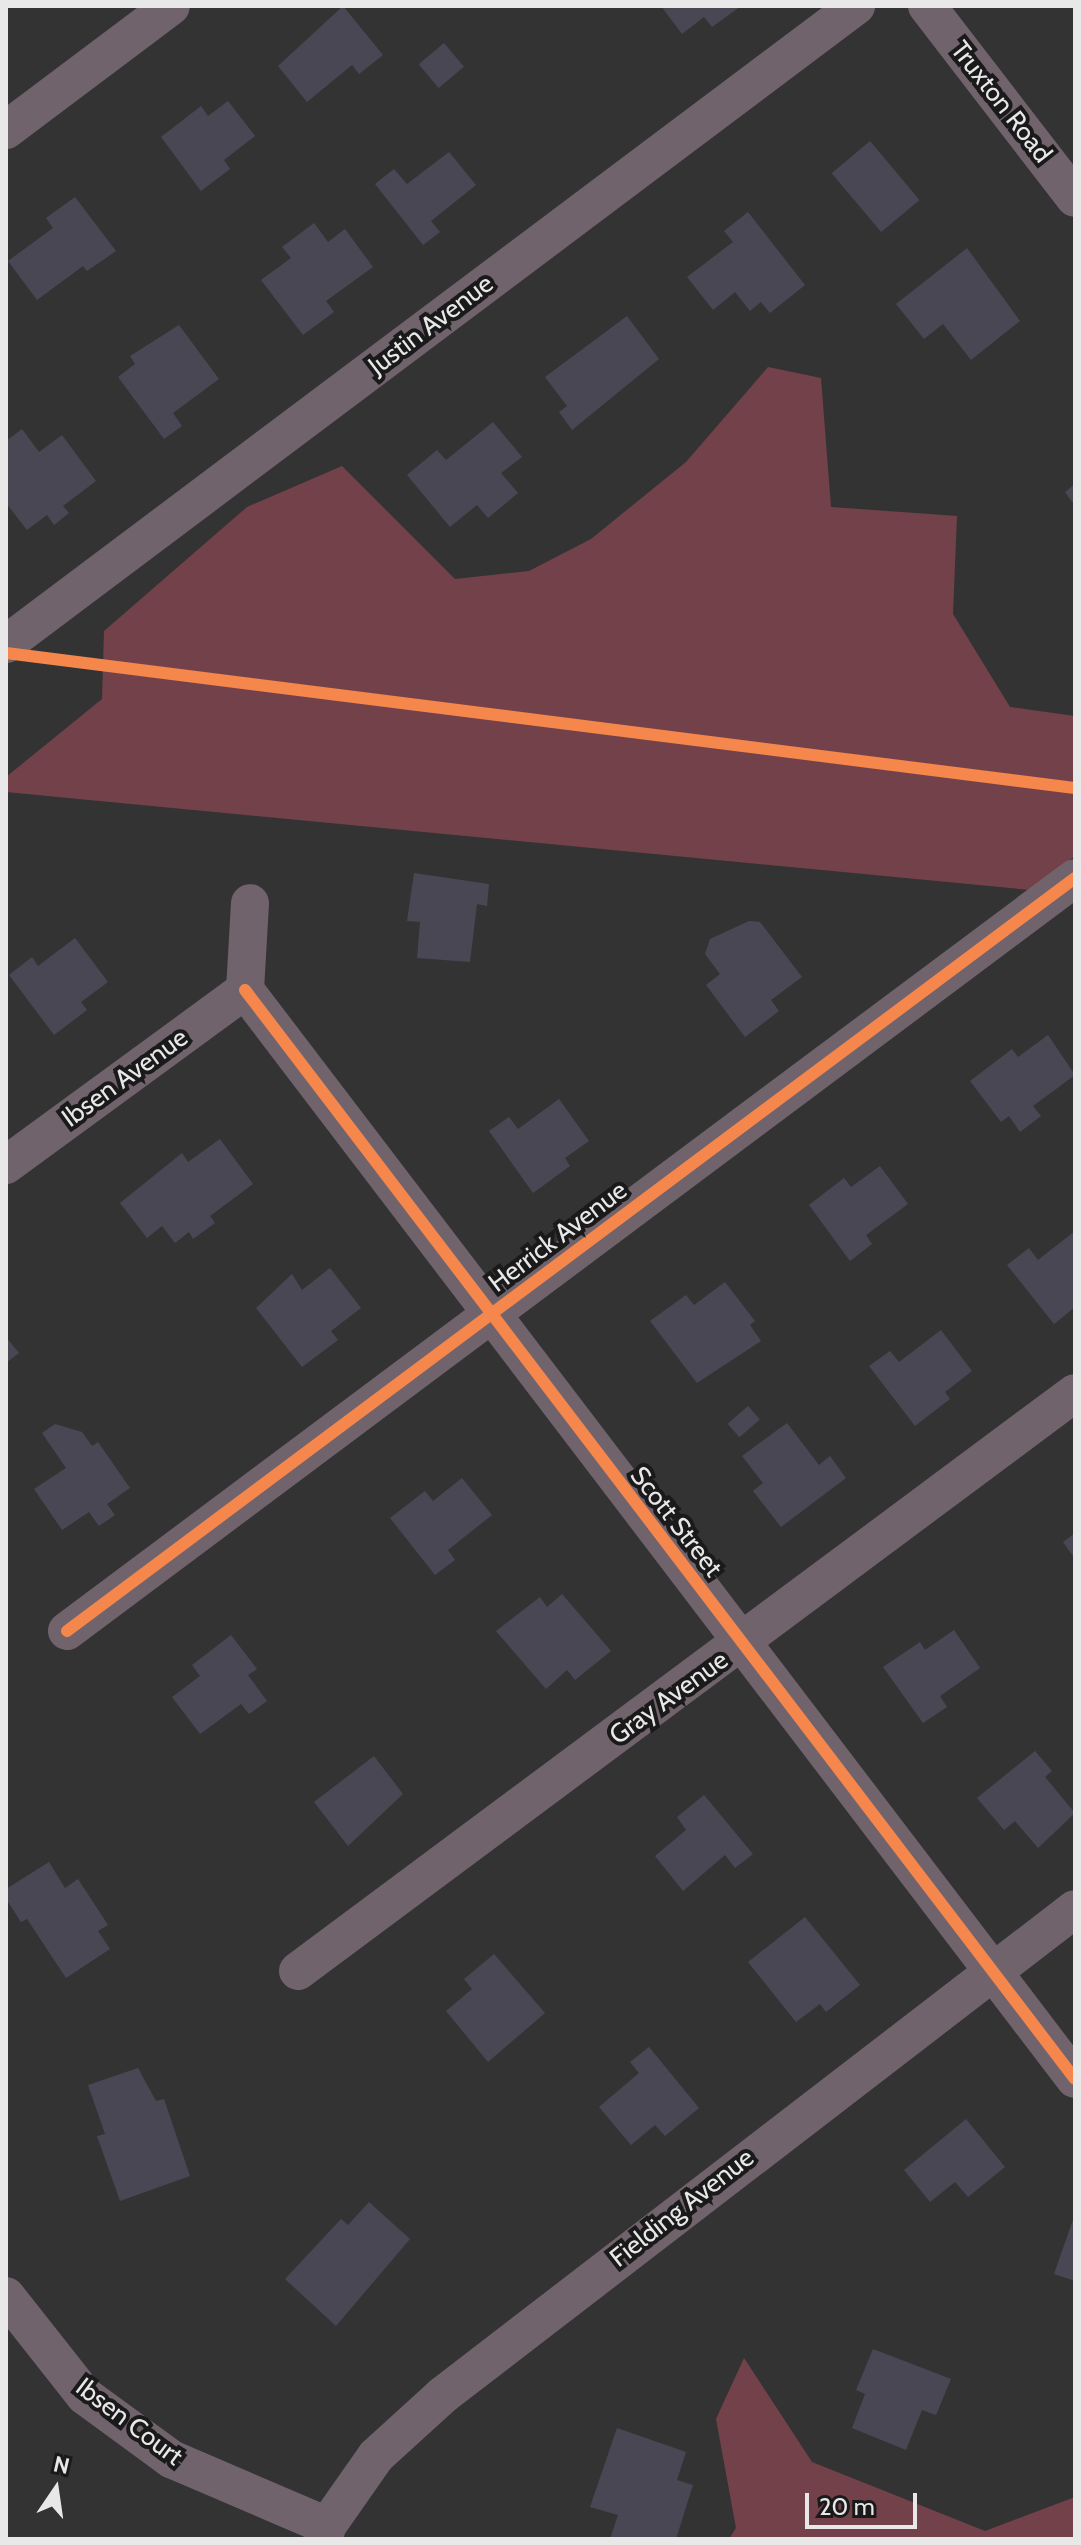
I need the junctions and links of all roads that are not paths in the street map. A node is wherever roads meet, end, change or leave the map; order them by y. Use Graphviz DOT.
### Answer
graph roads {
  1 [pos="171,6"];
  2 [pos="856,6"];
  3 [pos="927,6"];
  4 [pos="6,130"];
  5 [pos="1075,198"];
  6 [pos="6,644"];
  7 [pos="1075,878"];
  8 [pos="250,903"];
  9 [pos="245,990"];
  10 [pos="6,1165"];
  11 [pos="490,1316"];
  12 [pos="1075,1393"];
  13 [pos="67,1631"];
  14 [pos="743,1644"];
  15 [pos="1075,1909"];
  16 [pos="298,1971"];
  17 [pos="991,1974"];
  18 [pos="1075,2079"];
  19 [pos="6,2296"];
  20 [pos="325,2532"];
  1 -- 4 [label="street"];
  2 -- 6 [label="street, Justin Avenue"];
  3 -- 5 [label="street, Truxton Road"];
  7 -- 11 [label="street, Herrick Avenue"];
  8 -- 9 [label="street"];
  9 -- 10 [label="street, Ibsen Avenue"];
  9 -- 11 [label="street, Scott Street"];
  11 -- 13 [label="street, Herrick Avenue"];
  11 -- 14 [label="street, Scott Street"];
  12 -- 14 [label="street, Gray Avenue"];
  14 -- 16 [label="street, Gray Avenue"];
  14 -- 17 [label="street, Scott Street"];
  15 -- 17 [label="street, Fielding Avenue"];
  17 -- 18 [label="street, Scott Street"];
  17 -- 20 [label="street, Fielding Avenue"];
  19 -- 20 [label="street, Ibsen Court"];
}
